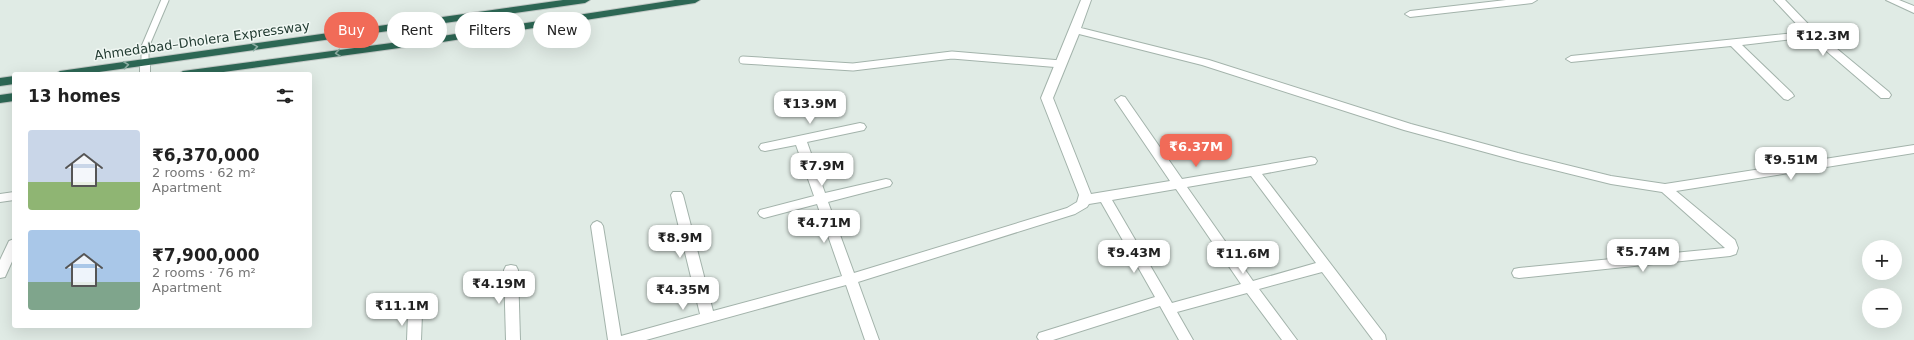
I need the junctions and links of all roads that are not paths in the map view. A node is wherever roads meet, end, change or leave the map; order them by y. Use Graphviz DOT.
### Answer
graph roads {
  1 [pos="166,0"];
  2 [pos="585,0"];
  3 [pos="695,0"];
  4 [pos="1086,0"];
  5 [pos="1532,0"];
  6 [pos="1779,0"];
  7 [pos="1891,0"];
  8 [pos="1914,10"];
  9 [pos="1410,14"];
  10 [pos="1075,30"];
  11 [pos="1813,34"];
  12 [pos="1733,42"];
  13 [pos="1571,59"];
  14 [pos="744,60"];
  15 [pos="145,62"];
  16 [pos="1061,64"];
  17 [pos="74,72"];
  18 [pos="145,72"];
  19 [pos="198,72"];
  20 [pos="12,80"];
  21 [pos="0,82"];
  22 [pos="1788,96"];
  23 [pos="1885,96"];
  24 [pos="12,97"];
  25 [pos="0,99"];
  26 [pos="1121,100"];
  27 [pos="860,127"];
  28 [pos="800,140"];
  29 [pos="765,147"];
  30 [pos="1914,149"];
  31 [pos="1311,161"];
  32 [pos="1254,171"];
  33 [pos="886,183"];
  34 [pos="1179,184"];
  35 [pos="1665,188"];
  36 [pos="677,195"];
  37 [pos="12,196"];
  38 [pos="1104,196"];
  39 [pos="0,198"];
  40 [pos="822,200"];
  41 [pos="1084,200"];
  42 [pos="764,213"];
  43 [pos="598,226"];
  44 [pos="9,247"];
  45 [pos="1325,266"];
  46 [pos="511,270"];
  47 [pos="0,273"];
  48 [pos="1519,273"];
  49 [pos="850,279"];
  50 [pos="1250,287"];
  51 [pos="1166,305"];
  52 [pos="416,314"];
  53 [pos="708,317"];
  54 [pos="1044,337"];
  55 [pos="1380,339"];
  56 [pos="414,340"];
  57 [pos="513,340"];
  58 [pos="615,340"];
  59 [pos="625,340"];
  60 [pos="872,340"];
  61 [pos="1186,340"];
  62 [pos="1290,340"];
  1 -- 15 [label="lane"];
  15 -- 2 [label="highway, Ahmedabad–Dholera Expressway, one-way"];
  3 -- 19 [label="highway, one-way"];
  4 -- 10 [label="street"];
  5 -- 9 [label="street"];
  6 -- 11 [label="street"];
  7 -- 8 [label="street"];
  10 -- 16 [label="street"];
  10 -- 35 [label="street"];
  11 -- 12 [label="street"];
  11 -- 23 [label="street"];
  12 -- 13 [label="street"];
  12 -- 22 [label="street"];
  14 -- 16 [label="lane"];
  17 -- 15 [label="highway, Ahmedabad–Dholera Expressway, one-way"];
  15 -- 18 [label="street"];
  16 -- 41 [label="street"];
  20 -- 21 [label="highway"];
  24 -- 25 [label="highway"];
  26 -- 34 [label="street"];
  27 -- 28 [label="street"];
  28 -- 29 [label="street"];
  28 -- 40 [label="street"];
  30 -- 35 [label="street"];
  31 -- 32 [label="street"];
  32 -- 34 [label="street"];
  32 -- 45 [label="street"];
  33 -- 40 [label="street"];
  34 -- 38 [label="street"];
  34 -- 50 [label="street"];
  35 -- 48 [label="street"];
  36 -- 53 [label="street"];
  37 -- 39 [label="street"];
  38 -- 41 [label="street"];
  38 -- 51 [label="street"];
  40 -- 42 [label="street"];
  40 -- 49 [label="street"];
  41 -- 49 [label="street"];
  43 -- 58 [label="street"];
  44 -- 47 [label="street"];
  45 -- 50 [label="street"];
  45 -- 55 [label="street"];
  46 -- 57 [label="street"];
  49 -- 53 [label="street"];
  49 -- 60 [label="street"];
  50 -- 51 [label="street"];
  50 -- 62 [label="street"];
  51 -- 54 [label="street"];
  51 -- 61 [label="street"];
  52 -- 56 [label="street"];
  53 -- 59 [label="street"];
}
